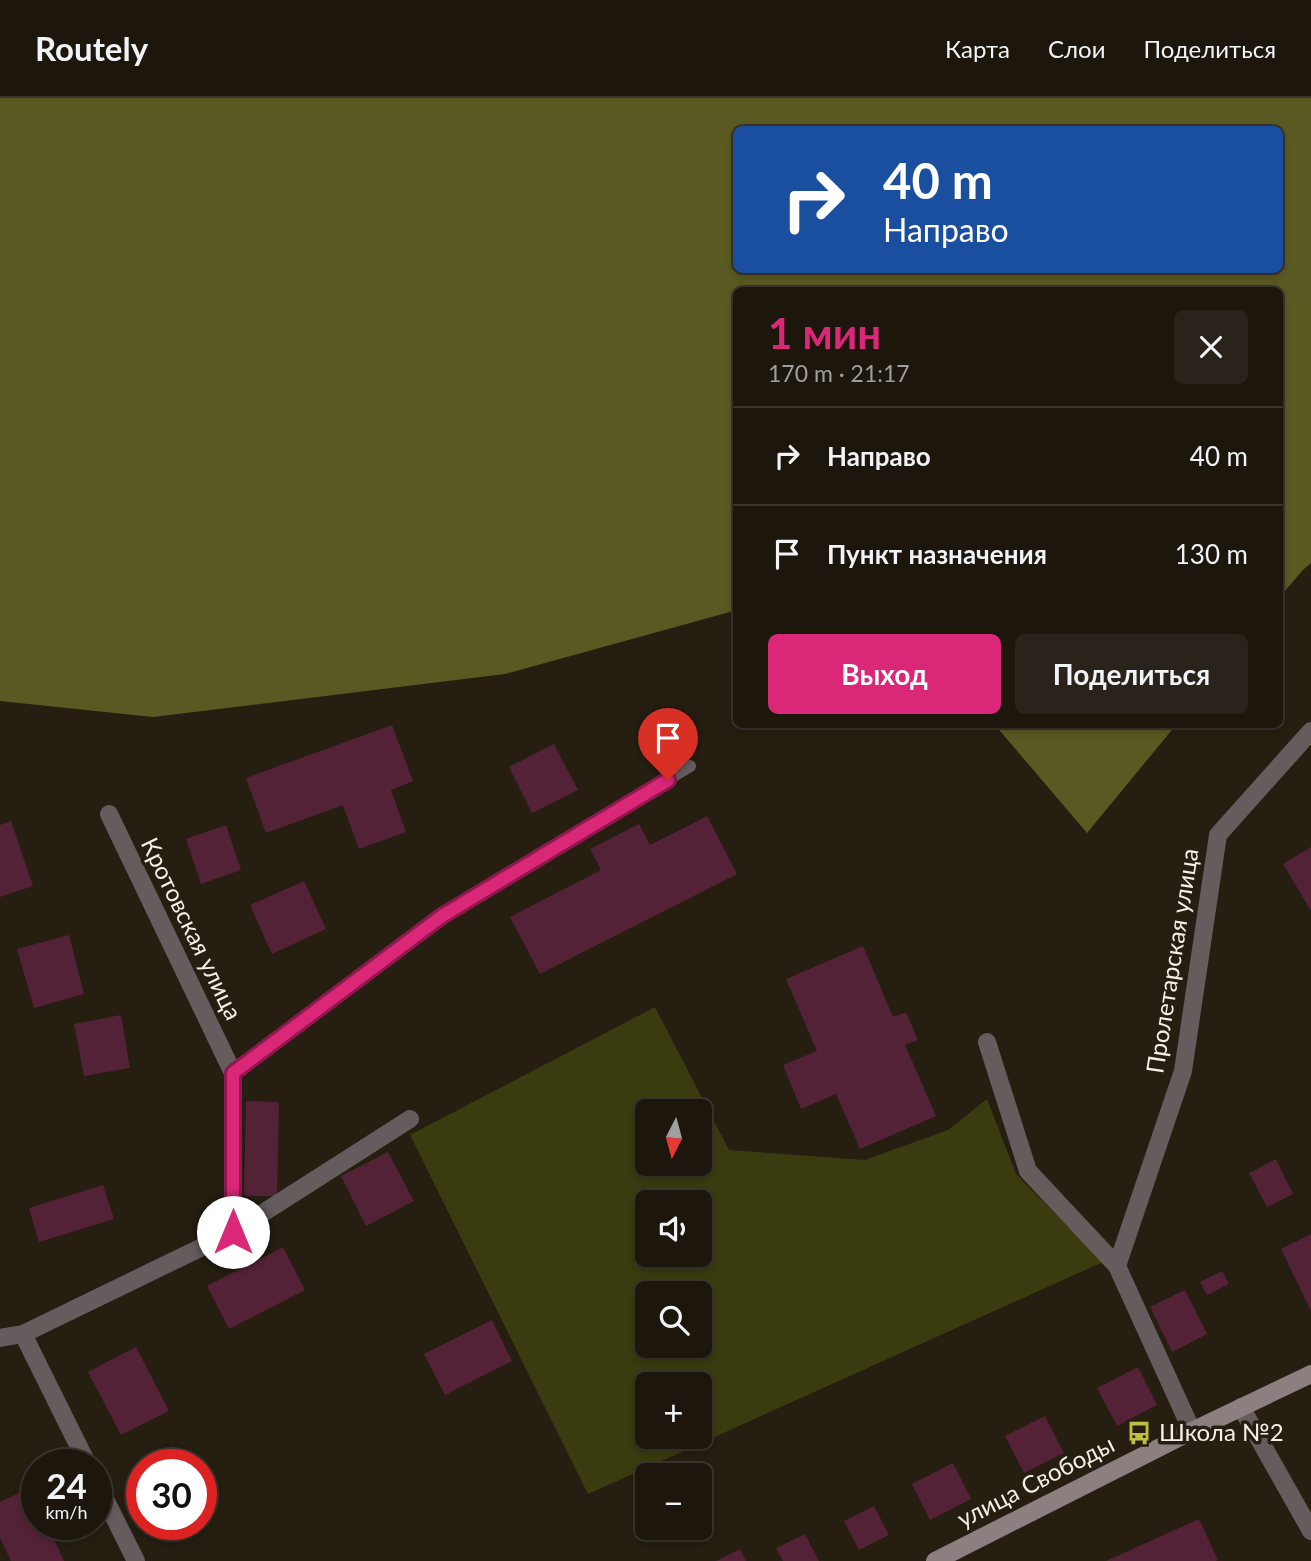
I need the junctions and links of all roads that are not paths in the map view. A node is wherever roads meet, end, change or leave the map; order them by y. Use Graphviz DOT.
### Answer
graph roads {
  1 [pos="1311,731"];
  2 [pos="690,766"];
  3 [pos="109,814"];
  4 [pos="987,1042"];
  5 [pos="233,1073"];
  6 [pos="410,1119"];
  7 [pos="233,1232"];
  8 [pos="1117,1266"];
  9 [pos="23,1335"];
  10 [pos="0,1338"];
  11 [pos="1311,1374"];
  12 [pos="1241,1407"];
  13 [pos="1192,1431"];
  14 [pos="80,1449"];
  15 [pos="112,1513"];
  16 [pos="1311,1531"];
  17 [pos="136,1561"];
  18 [pos="935,1561"];
  1 -- 8 [label="street, Пролетарская улица"];
  2 -- 5 [label="lane"];
  3 -- 5 [label="street, Кротовская улица"];
  4 -- 8 [label="street"];
  5 -- 7 [label="street, Кротовская улица"];
  6 -- 7 [label="street"];
  7 -- 9 [label="street"];
  8 -- 13 [label="street"];
  9 -- 10 [label="street"];
  9 -- 14 [label="street"];
  11 -- 12 [label="main road, улица Свободы"];
  12 -- 13 [label="main road, улица Свободы"];
  12 -- 16 [label="street"];
  13 -- 18 [label="main road, улица Свободы"];
  15 -- 17 [label="street"];
}
